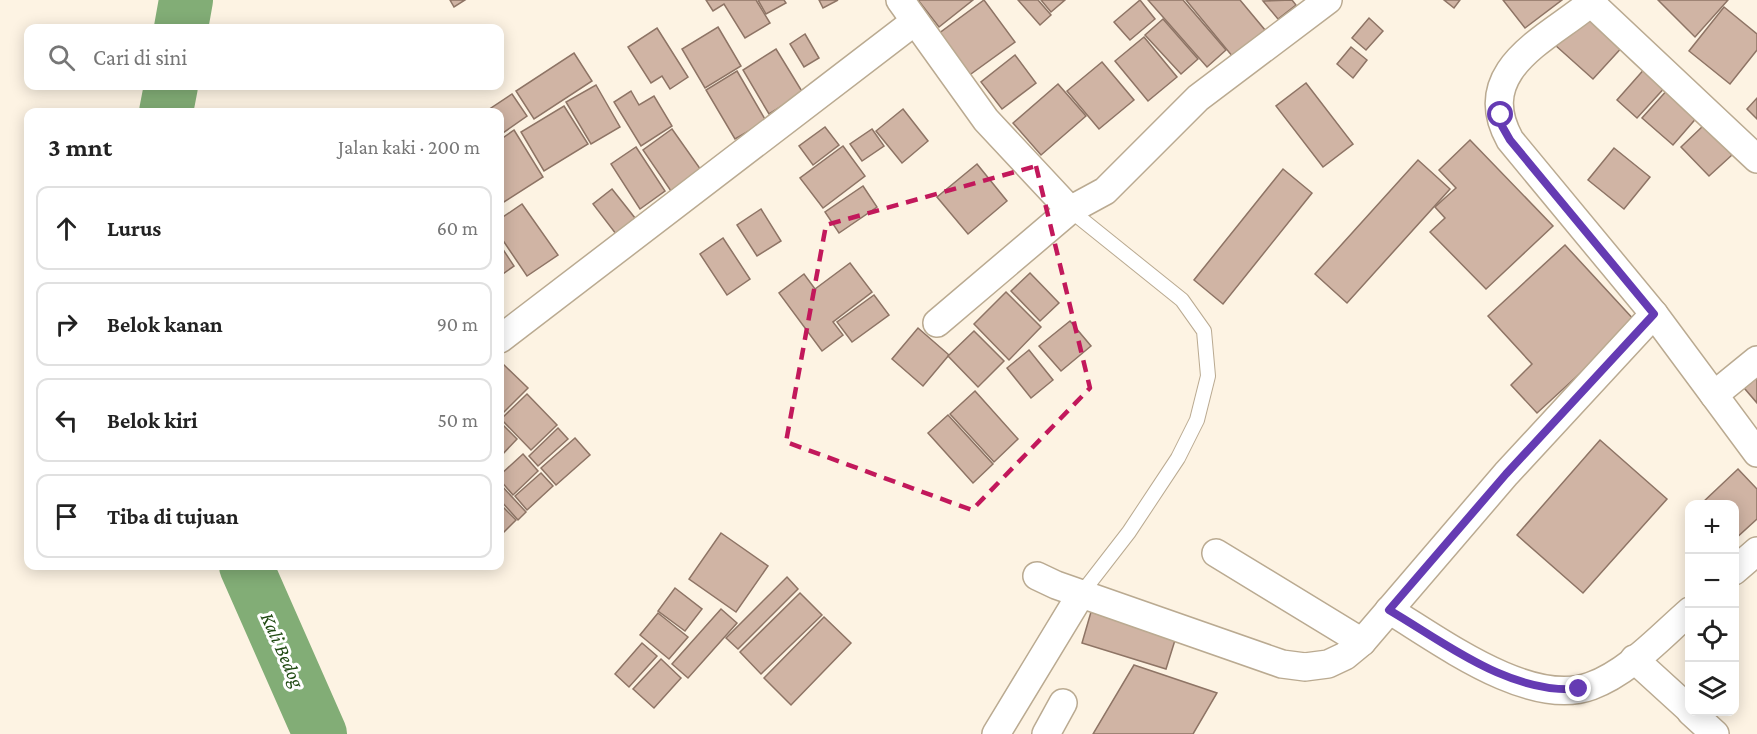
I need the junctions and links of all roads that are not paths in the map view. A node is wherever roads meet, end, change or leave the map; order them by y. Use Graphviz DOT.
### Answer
graph roads {
  1 [pos="1328,0"];
  2 [pos="1593,1"];
  3 [pos="907,11"];
  4 [pos="1757,159"];
  5 [pos="1070,210"];
  6 [pos="1654,314"];
  7 [pos="937,323"];
  8 [pos="504,336"];
  9 [pos="1757,360"];
  10 [pos="1714,395"];
  11 [pos="1757,453"];
  12 [pos="1757,551"];
  13 [pos="1216,553"];
  14 [pos="1739,567"];
  15 [pos="1037,576"];
  16 [pos="1081,594"];
  17 [pos="1389,610"];
  18 [pos="1685,614"];
  19 [pos="1362,642"];
  20 [pos="1634,659"];
  21 [pos="1063,703"];
  22 [pos="1685,706"];
  23 [pos="1695,716"];
  24 [pos="996,734"];
  25 [pos="1046,734"];
  26 [pos="1715,734"];
  1 -- 5 [label="street"];
  2 -- 4 [label="street"];
  2 -- 6 [label="street"];
  3 -- 5 [label="street"];
  3 -- 8 [label="street"];
  5 -- 7 [label="street"];
  5 -- 16 [label="lane"];
  6 -- 10 [label="street"];
  6 -- 17 [label="street"];
  9 -- 10 [label="street"];
  10 -- 11 [label="street"];
  12 -- 14 [label="street"];
  13 -- 19 [label="street"];
  15 -- 16 [label="street"];
  16 -- 19 [label="street"];
  16 -- 24 [label="street"];
  17 -- 19 [label="street"];
  17 -- 20 [label="street"];
  18 -- 20 [label="street"];
  20 -- 22 [label="street"];
  21 -- 25 [label="street"];
  23 -- 26 [label="street"];
}
